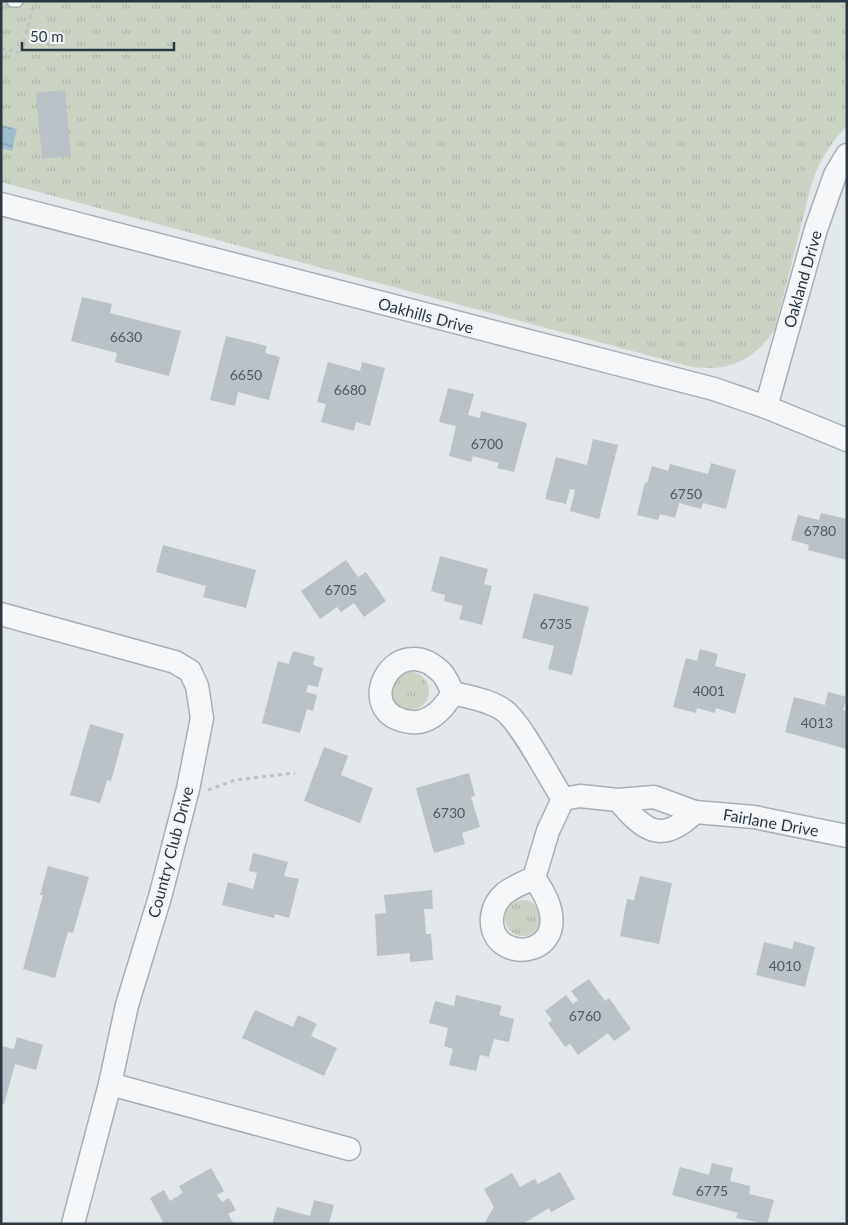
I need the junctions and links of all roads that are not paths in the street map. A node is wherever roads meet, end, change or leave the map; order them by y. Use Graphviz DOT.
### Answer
graph roads {
  1 [pos="847,155"];
  2 [pos="1,204"];
  3 [pos="766,407"];
  4 [pos="847,440"];
  5 [pos="1,614"];
  6 [pos="453,694"];
  7 [pos="563,799"];
  8 [pos="618,800"];
  9 [pos="695,812"];
  10 [pos="847,836"];
  11 [pos="534,878"];
  12 [pos="110,1084"];
  13 [pos="349,1149"];
  14 [pos="73,1224"];
  1 -- 3 [label="street, Oakland Drive"];
  2 -- 3 [label="street, Oakhills Drive"];
  3 -- 4 [label="street, Oakhills Drive"];
  5 -- 12 [label="street, Country Club Drive"];
  6 -- 7 [label="street"];
  7 -- 8 [label="street, Fairlane Drive"];
  7 -- 11 [label="street"];
  8 -- 9 [label="street, Fairlane Drive"];
  8 -- 9 [label="street"];
  9 -- 10 [label="street, Fairlane Drive"];
  12 -- 13 [label="street"];
  12 -- 14 [label="street, Country Club Drive"];
}
